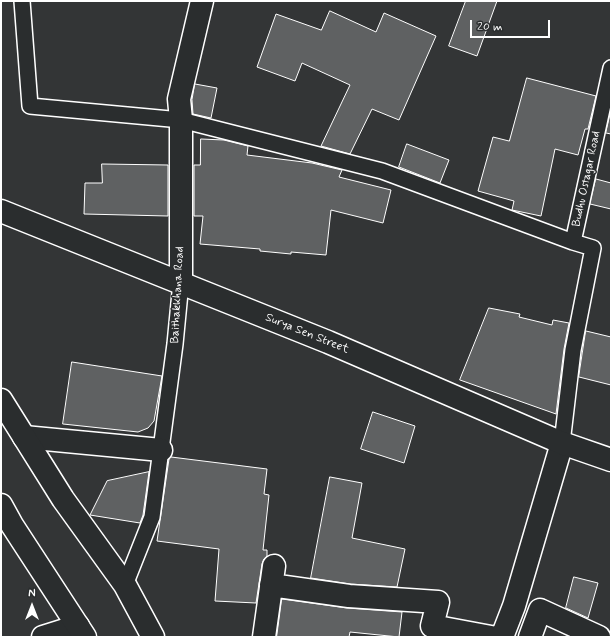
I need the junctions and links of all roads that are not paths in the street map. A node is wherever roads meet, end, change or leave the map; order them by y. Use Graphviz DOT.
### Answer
graph roads {
  1 [pos="22,1"];
  2 [pos="202,1"];
  3 [pos="611,68"];
  4 [pos="181,120"];
  5 [pos="1,211"];
  6 [pos="573,242"];
  7 [pos="181,282"];
  8 [pos="1,400"];
  9 [pos="24,437"];
  10 [pos="562,443"];
  11 [pos="161,450"];
  12 [pos="611,460"];
  13 [pos="1,505"];
  14 [pos="125,585"];
  15 [pos="514,606"];
  16 [pos="540,610"];
  17 [pos="81,631"];
  18 [pos="43,637"];
  19 [pos="152,637"];
  20 [pos="264,637"];
  21 [pos="491,637"];
  22 [pos="502,637"];
  23 [pos="530,637"];
  24 [pos="600,637"];
  1 -- 4 [label="lane"];
  2 -- 4 [label="main road, Baithakkhana Road"];
  3 -- 6 [label="lane, Budhu Ostagar Road"];
  4 -- 6 [label="lane"];
  4 -- 7 [label="main road, Baithakkhana Road"];
  5 -- 7 [label="main road, Surya Sen Street"];
  6 -- 10 [label="lane"];
  7 -- 10 [label="main road, Surya Sen Street"];
  7 -- 11 [label="lane, Baithakkhana Road"];
  8 -- 9 [label="main road"];
  9 -- 11 [label="main road"];
  9 -- 14 [label="main road"];
  10 -- 12 [label="main road, Surya Sen Street"];
  10 -- 15 [label="main road"];
  11 -- 14 [label="lane, Baithakkhana Road"];
  13 -- 17 [label="main road"];
  14 -- 19 [label="main road"];
  15 -- 16 [label="lane"];
  15 -- 22 [label="main road"];
  16 -- 23 [label="main road"];
  16 -- 24 [label="main road"];
  17 -- 18 [label="main road"];
  20 -- 21 [label="main road"];
}
